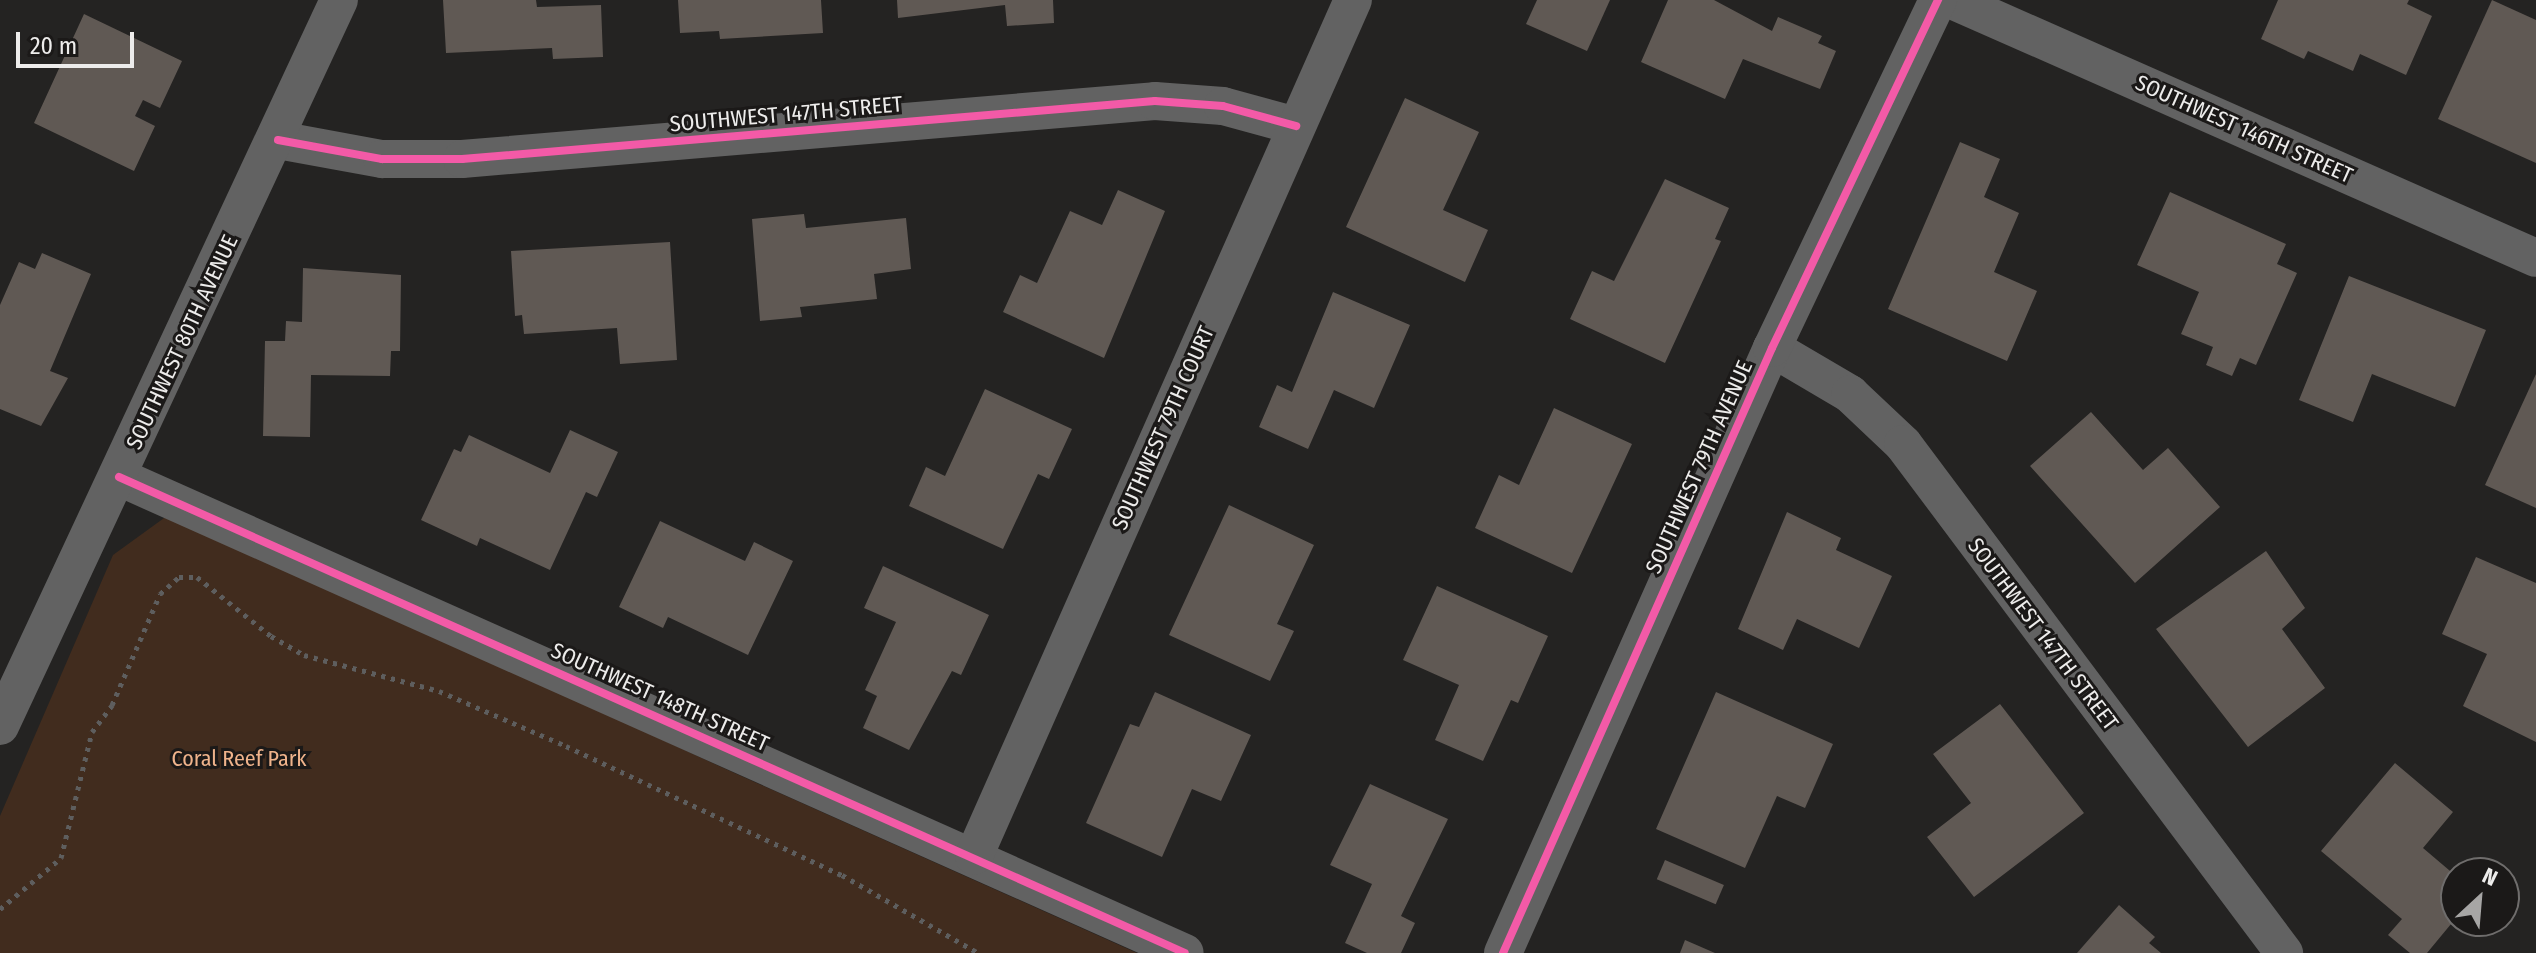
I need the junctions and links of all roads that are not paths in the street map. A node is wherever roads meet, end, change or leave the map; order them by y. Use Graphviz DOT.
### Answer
graph roads {
  1 [pos="339,0"];
  2 [pos="1353,0"];
  3 [pos="1938,0"];
  4 [pos="1952,0"];
  5 [pos="1296,126"];
  6 [pos="278,140"];
  7 [pos="2536,258"];
  8 [pos="1772,348"];
  9 [pos="119,477"];
  10 [pos="2,715"];
  11 [pos="974,856"];
  12 [pos="1185,953"];
  13 [pos="1503,953"];
  14 [pos="2284,953"];
  1 -- 6 [label="street, SOUTHWEST 80TH AVENUE"];
  2 -- 5 [label="street, SOUTHWEST 79TH COURT"];
  3 -- 8 [label="street, SOUTHWEST 79TH AVENUE"];
  4 -- 7 [label="street, SOUTHWEST 146TH STREET"];
  5 -- 6 [label="street, SOUTHWEST 147TH STREET"];
  5 -- 11 [label="street, SOUTHWEST 79TH COURT"];
  6 -- 9 [label="street, SOUTHWEST 80TH AVENUE"];
  8 -- 13 [label="street, SOUTHWEST 79TH AVENUE"];
  8 -- 14 [label="street, SOUTHWEST 147TH STREET"];
  9 -- 10 [label="street, SOUTHWEST 80TH AVENUE"];
  9 -- 11 [label="street, SOUTHWEST 148TH STREET"];
  11 -- 12 [label="street, SOUTHWEST 148TH STREET"];
}
